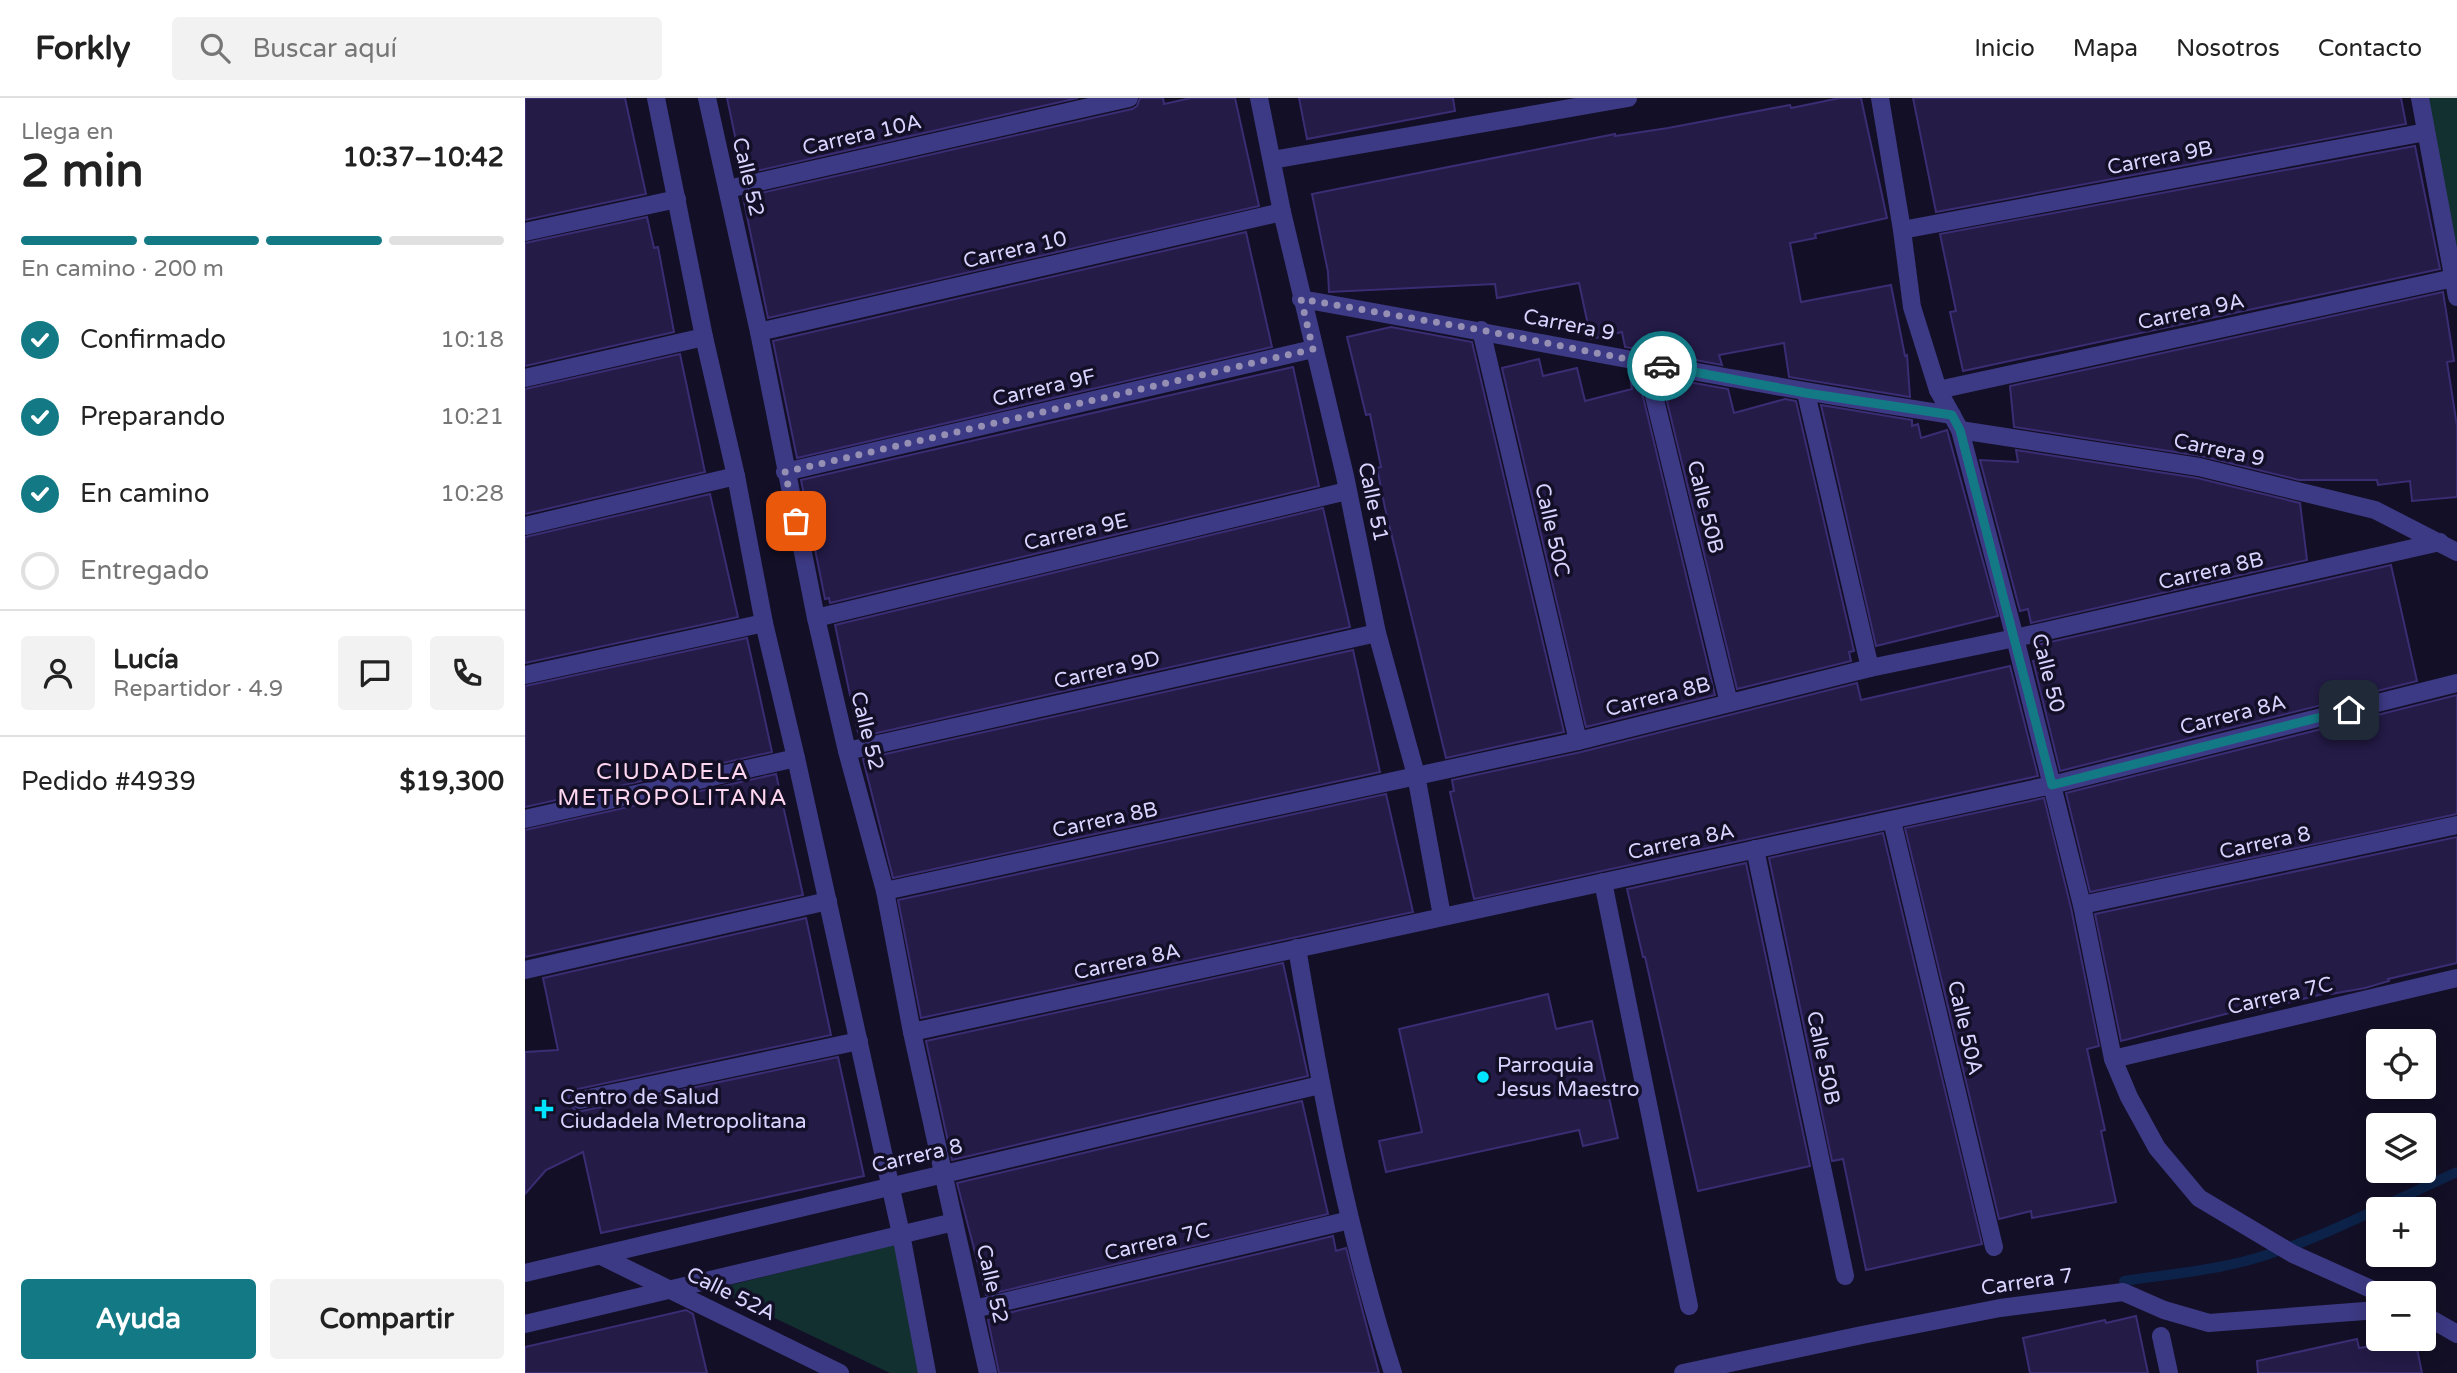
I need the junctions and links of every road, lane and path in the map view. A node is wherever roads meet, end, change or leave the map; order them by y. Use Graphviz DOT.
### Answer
graph roads {
  1 [pos="656,98"];
  2 [pos="707,98"];
  3 [pos="1129,98"];
  4 [pos="1259,98"];
  5 [pos="1627,98"];
  6 [pos="1880,98"];
  7 [pos="2420,98"];
  8 [pos="2426,132"];
  9 [pos="1272,160"];
  10 [pos="729,189"];
  11 [pos="677,199"];
  12 [pos="1282,212"];
  13 [pos="1902,230"];
  14 [pos="525,232"];
  15 [pos="2454,278"];
  16 [pos="2457,297"];
  17 [pos="1301,299"];
  18 [pos="1481,330"];
  19 [pos="759,332"];
  20 [pos="704,337"];
  21 [pos="1313,349"];
  22 [pos="1646,363"];
  23 [pos="525,378"];
  24 [pos="1938,390"];
  25 [pos="1806,393"];
  26 [pos="1956,422"];
  27 [pos="785,472"];
  28 [pos="736,476"];
  29 [pos="1347,491"];
  30 [pos="525,526"];
  31 [pos="2440,542"];
  32 [pos="2457,552"];
  33 [pos="816,618"];
  34 [pos="764,622"];
  35 [pos="1377,633"];
  36 [pos="2015,638"];
  37 [pos="1870,668"];
  38 [pos="525,675"];
  39 [pos="2457,682"];
  40 [pos="1729,703"];
  41 [pos="1578,741"];
  42 [pos="847,751"];
  43 [pos="796,758"];
  44 [pos="1416,775"];
  45 [pos="2052,785"];
  46 [pos="525,819"];
  47 [pos="1892,821"];
  48 [pos="2457,825"];
  49 [pos="1755,849"];
  50 [pos="1603,882"];
  51 [pos="885,891"];
  52 [pos="828,901"];
  53 [pos="2082,905"];
  54 [pos="1443,916"];
  55 [pos="1297,948"];
  56 [pos="525,970"];
  57 [pos="2457,978"];
  58 [pos="912,1032"];
  59 [pos="859,1041"];
  60 [pos="2113,1059"];
  61 [pos="1320,1085"];
  62 [pos="580,1101"];
  63 [pos="944,1174"];
  64 [pos="890,1186"];
  65 [pos="1350,1220"];
  66 [pos="954,1223"];
  67 [pos="901,1234"];
  68 [pos="1994,1247"];
  69 [pos="601,1256"];
  70 [pos="525,1273"];
  71 [pos="1845,1276"];
  72 [pos="2366,1287"];
  73 [pos="669,1289"];
  74 [pos="1689,1306"];
  75 [pos="974,1309"];
  76 [pos="2366,1311"];
  77 [pos="2436,1322"];
  78 [pos="525,1324"];
  79 [pos="2457,1334"];
  80 [pos="2161,1336"];
  81 [pos="840,1373"];
  82 [pos="927,1373"];
  83 [pos="988,1373"];
  84 [pos="1392,1373"];
  85 [pos="1683,1373"];
  86 [pos="2169,1373"];
  1 -- 11 [label="street"];
  2 -- 10 [label="street, Calle 52"];
  3 -- 10 [label="street, Carrera 10A"];
  4 -- 9 [label="street, Calle 51"];
  5 -- 9 [label="street"];
  6 -- 13 [label="street, Calle 50"];
  7 -- 8 [label="street"];
  8 -- 13 [label="street, Carrera 9B"];
  8 -- 15 [label="street"];
  9 -- 12 [label="street, Calle 51"];
  10 -- 19 [label="street, Calle 52"];
  11 -- 14 [label="street"];
  11 -- 20 [label="street"];
  12 -- 17 [label="street, Calle 51"];
  12 -- 19 [label="street, Carrera 10"];
  13 -- 24 [label="street, Calle 50"];
  15 -- 16 [label="street"];
  15 -- 24 [label="street, Carrera 9A"];
  17 -- 18 [label="street, Carrera 9"];
  17 -- 21 [label="street, Calle 51"];
  18 -- 22 [label="street, Carrera 9"];
  18 -- 41 [label="street, Calle 50C"];
  19 -- 27 [label="street, Calle 52"];
  20 -- 23 [label="street"];
  20 -- 28 [label="street"];
  21 -- 27 [label="street, Carrera 9F"];
  21 -- 29 [label="street, Calle 51"];
  22 -- 25 [label="street, Carrera 9"];
  22 -- 40 [label="street, Calle 50B"];
  24 -- 26 [label="street, Calle 50"];
  25 -- 26 [label="street, Carrera 9"];
  25 -- 37 [label="street"];
  26 -- 31 [label="street, Carrera 9"];
  26 -- 36 [label="street, Calle 50"];
  27 -- 33 [label="street, Calle 52"];
  28 -- 30 [label="street"];
  28 -- 34 [label="street"];
  29 -- 33 [label="street, Carrera 9E"];
  29 -- 35 [label="street, Calle 51"];
  31 -- 32 [label="street, Carrera 9"];
  31 -- 36 [label="street, Carrera 8B"];
  33 -- 42 [label="street, Calle 52"];
  34 -- 38 [label="street"];
  34 -- 43 [label="street"];
  35 -- 42 [label="street, Carrera 9D"];
  35 -- 44 [label="street, Calle 51"];
  36 -- 37 [label="street, Carrera 8B"];
  36 -- 45 [label="street, Calle 50"];
  37 -- 40 [label="street, Carrera 8B"];
  39 -- 45 [label="street, Carrera 8A"];
  40 -- 41 [label="street, Carrera 8B"];
  41 -- 44 [label="street, Carrera 8B"];
  42 -- 51 [label="street, Calle 52"];
  43 -- 46 [label="street"];
  43 -- 52 [label="street"];
  44 -- 51 [label="street, Carrera 8B"];
  44 -- 54 [label="street, Calle 51"];
  45 -- 47 [label="street, Carrera 8A"];
  45 -- 53 [label="street, Calle 50"];
  47 -- 49 [label="street, Carrera 8A"];
  47 -- 68 [label="street, Calle 50A"];
  48 -- 53 [label="street, Carrera 8"];
  49 -- 50 [label="street, Carrera 8A"];
  49 -- 71 [label="street, Calle 50B"];
  50 -- 54 [label="street, Carrera 8A"];
  50 -- 74 [label="street"];
  51 -- 58 [label="street, Calle 52"];
  52 -- 56 [label="street"];
  52 -- 59 [label="street"];
  53 -- 60 [label="street, Calle 50"];
  54 -- 55 [label="street, Carrera 8A"];
  55 -- 58 [label="street, Carrera 8A"];
  55 -- 61 [label="street"];
  57 -- 60 [label="street, Carrera 7C"];
  58 -- 63 [label="street, Calle 52"];
  59 -- 62 [label="street"];
  59 -- 64 [label="street"];
  60 -- 72 [label="street, Calle 50"];
  61 -- 63 [label="street, Carrera 8"];
  61 -- 65 [label="street"];
  63 -- 64 [label="street, Carrera 8"];
  63 -- 66 [label="street, Calle 52"];
  64 -- 67 [label="street"];
  64 -- 69 [label="street, Carrera 8"];
  65 -- 75 [label="street, Carrera 7C"];
  65 -- 84 [label="street"];
  66 -- 67 [label="street"];
  66 -- 75 [label="street, Calle 52"];
  67 -- 73 [label="street"];
  67 -- 82 [label="street"];
  69 -- 70 [label="street, Carrera 8"];
  69 -- 73 [label="street, Calle 52A"];
  73 -- 78 [label="street"];
  73 -- 81 [label="street, Calle 52A"];
  75 -- 83 [label="street, Calle 52"];
  76 -- 85 [label="street, Carrera 7"];
  77 -- 79 [label="street"];
  80 -- 86 [label="street"];
}
